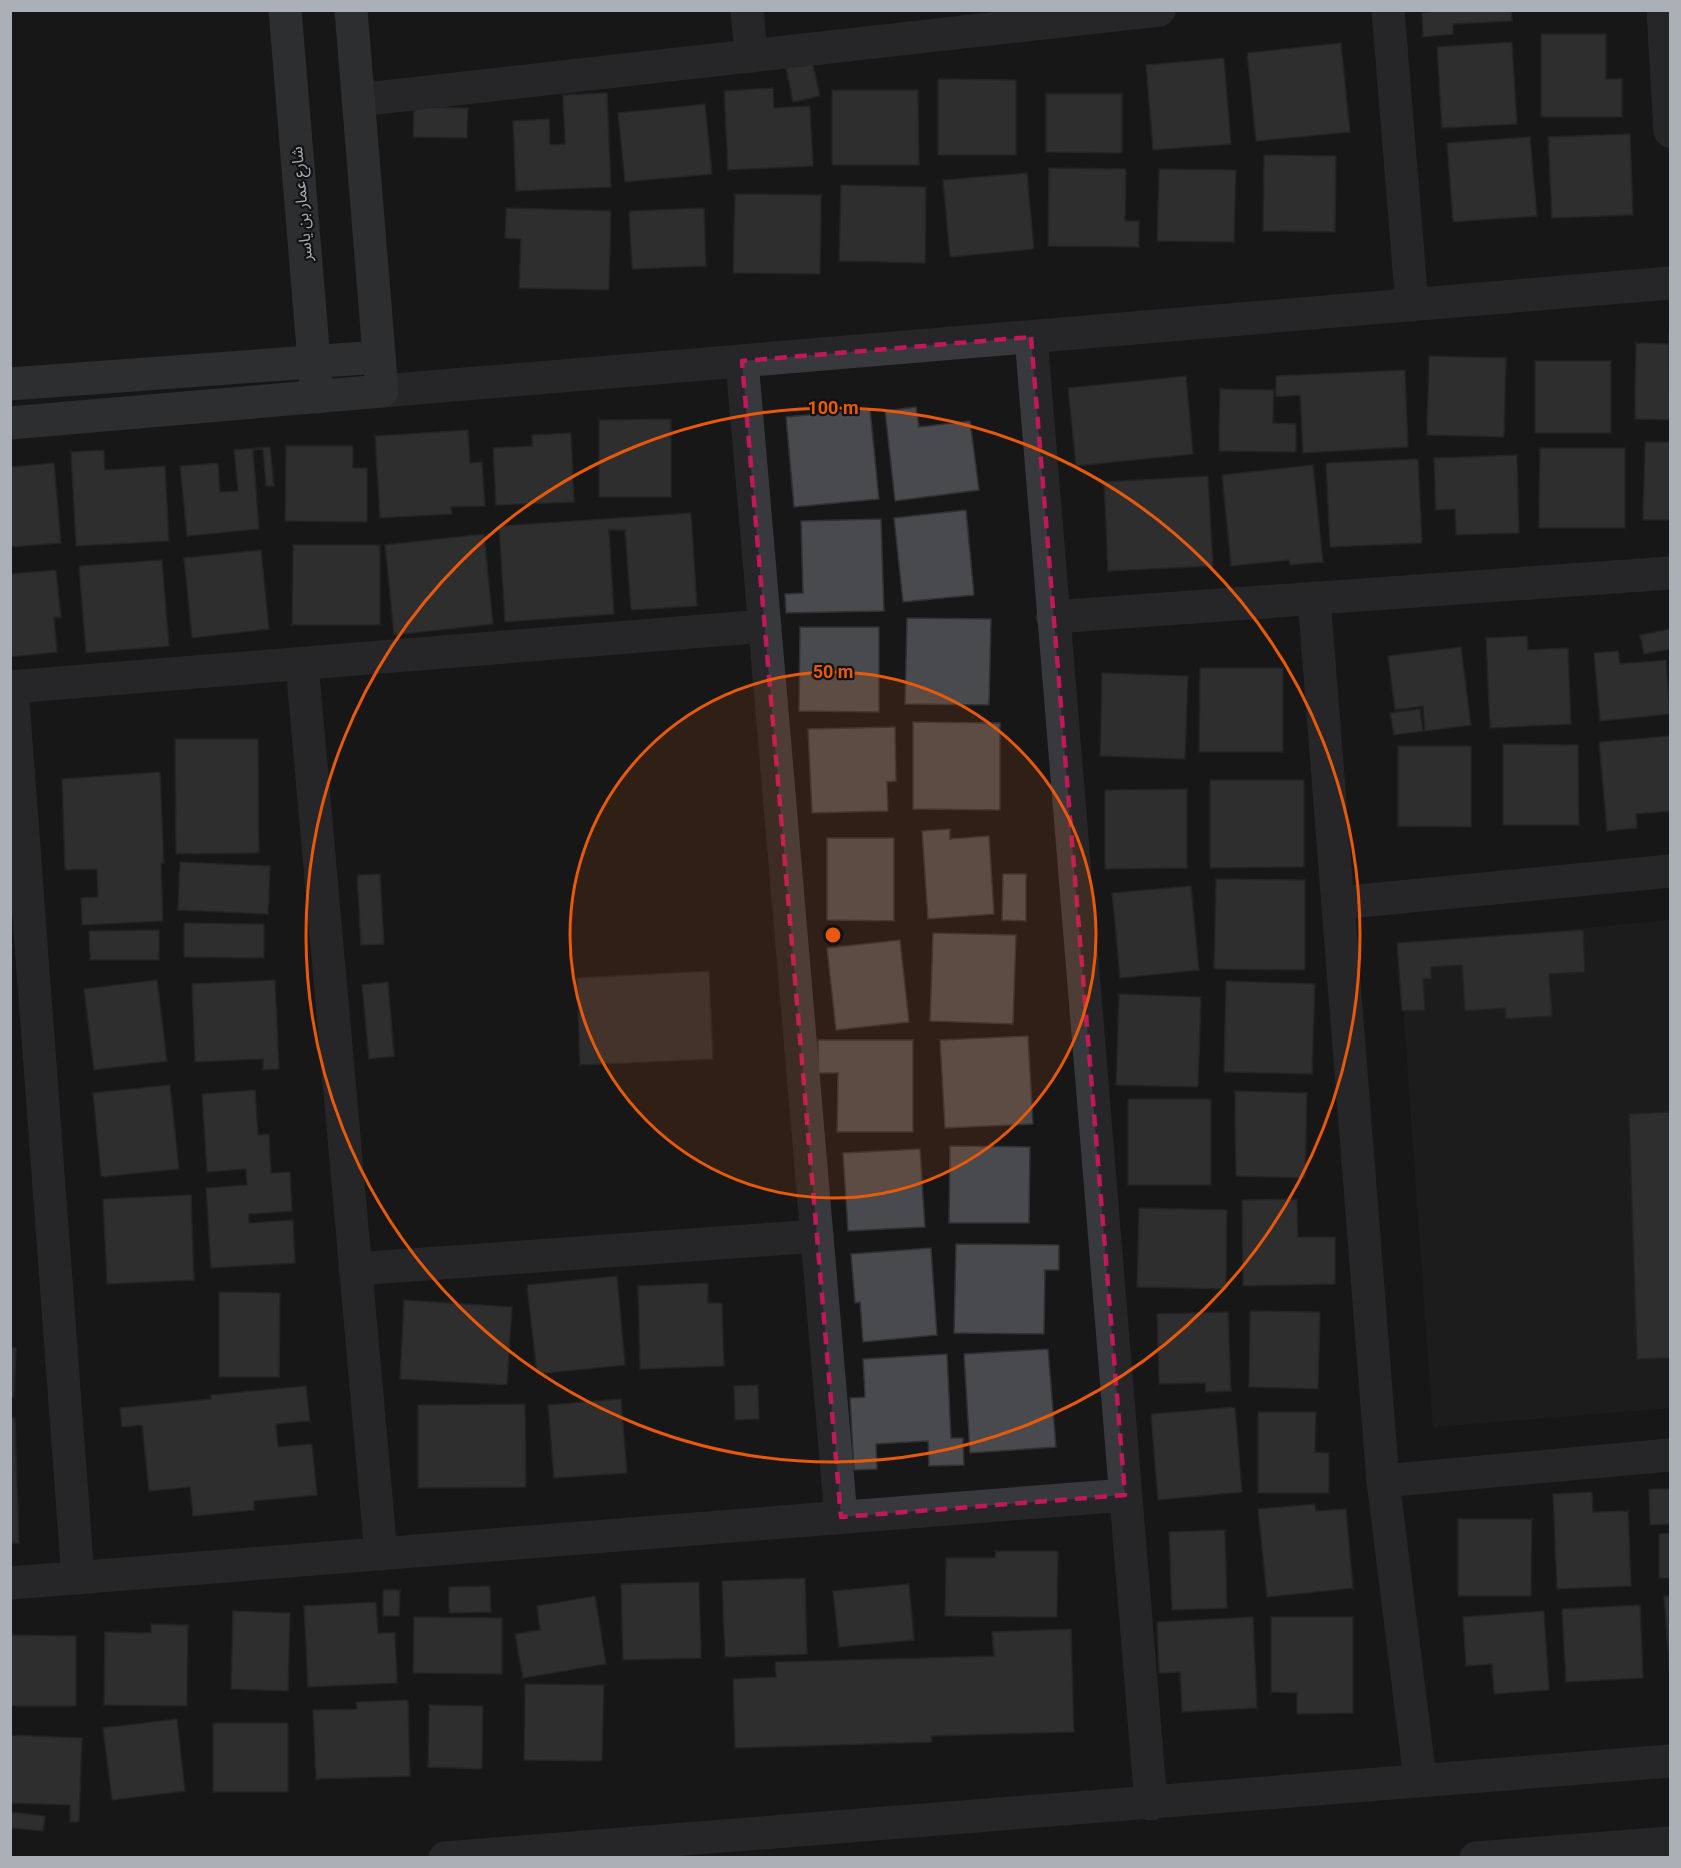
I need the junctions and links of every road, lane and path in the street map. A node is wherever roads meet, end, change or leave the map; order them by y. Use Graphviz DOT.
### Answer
graph roads {
  1 [pos="285,10"];
  2 [pos="351,10"];
  3 [pos="747,10"];
  4 [pos="1160,10"];
  5 [pos="1388,10"];
  6 [pos="1663,10"];
  7 [pos="751,56"];
  8 [pos="358,100"];
  9 [pos="1671,130"];
  10 [pos="1671,283"];
  11 [pos="1412,304"];
  12 [pos="1030,337"];
  13 [pos="378,357"];
  14 [pos="742,361"];
  15 [pos="314,362"];
  16 [pos="10,384"];
  17 [pos="382,391"];
  18 [pos="317,397"];
  19 [pos="10,423"];
  20 [pos="1671,573"];
  21 [pos="1314,598"];
  22 [pos="1053,617"];
  23 [pos="765,626"];
  24 [pos="302,664"];
  25 [pos="11,687"];
  26 [pos="1671,871"];
  27 [pos="1338,903"];
  28 [pos="817,1236"];
  29 [pos="355,1269"];
  30 [pos="1671,1455"];
  31 [pos="1383,1481"];
  32 [pos="1125,1495"];
  33 [pos="841,1517"];
  34 [pos="381,1554"];
  35 [pos="78,1578"];
  36 [pos="10,1583"];
  37 [pos="1671,1761"];
  38 [pos="1420,1779"];
  39 [pos="1151,1804"];
  40 [pos="1671,1843"];
  41 [pos="445,1857"];
  42 [pos="1476,1857"];
  1 -- 15 [label="street, شارع عمار بن ياسر"];
  2 -- 8 [label="street"];
  3 -- 7 [label="street"];
  4 -- 7 [label="street"];
  5 -- 11 [label="street"];
  6 -- 9 [label="street"];
  7 -- 8 [label="street"];
  8 -- 13 [label="street"];
  10 -- 11 [label="street"];
  11 -- 12 [label="street"];
  12 -- 14 [label="street"];
  12 -- 22 [label="street"];
  13 -- 15 [label="street"];
  13 -- 17 [label="street"];
  14 -- 17 [label="street"];
  14 -- 23 [label="street"];
  15 -- 16 [label="street"];
  15 -- 18 [label="street, شارع عمار بن ياسر"];
  17 -- 18 [label="street"];
  18 -- 19 [label="street"];
  20 -- 21 [label="street"];
  21 -- 22 [label="street"];
  21 -- 27 [label="street"];
  22 -- 32 [label="street"];
  23 -- 24 [label="street"];
  23 -- 28 [label="street"];
  24 -- 25 [label="street"];
  24 -- 29 [label="street"];
  25 -- 35 [label="street"];
  26 -- 27 [label="street"];
  27 -- 31 [label="street"];
  28 -- 29 [label="street"];
  28 -- 33 [label="street"];
  29 -- 34 [label="street"];
  30 -- 31 [label="street"];
  31 -- 38 [label="street"];
  32 -- 33 [label="street"];
  32 -- 39 [label="street"];
  33 -- 34 [label="street"];
  34 -- 35 [label="street"];
  35 -- 36 [label="street"];
  37 -- 38 [label="street"];
  38 -- 39 [label="street"];
  39 -- 41 [label="street"];
  40 -- 42 [label="street"];
}
